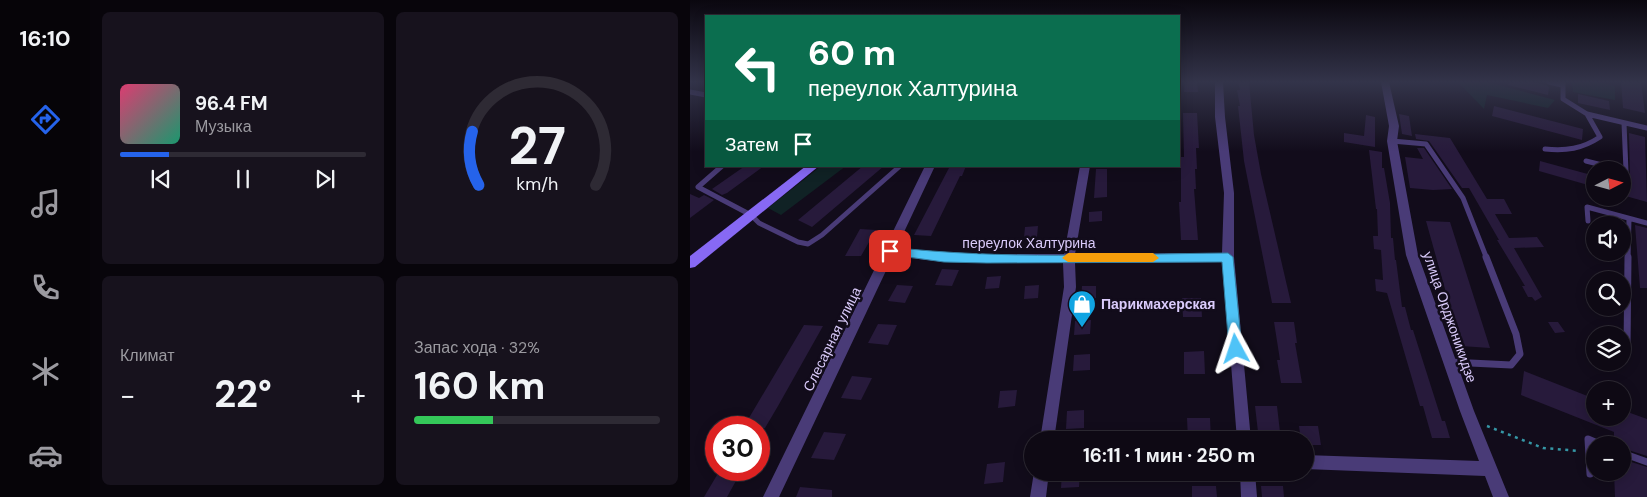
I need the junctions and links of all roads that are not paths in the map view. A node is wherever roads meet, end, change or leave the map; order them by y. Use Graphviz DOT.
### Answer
graph roads {
  1 [pos="1220,105"];
  2 [pos="1390,105"];
  3 [pos="1572,105"];
  4 [pos="1586,114"];
  5 [pos="1624,123"];
  6 [pos="1647,128"];
  7 [pos="1392,141"];
  8 [pos="1545,149"];
  9 [pos="1626,161"];
  10 [pos="721,167"];
  11 [pos="813,167"];
  12 [pos="899,167"];
  13 [pos="930,167"];
  14 [pos="1085,167"];
  15 [pos="751,215"];
  16 [pos="1588,216"];
  17 [pos="1619,216"];
  18 [pos="1631,219"];
  19 [pos="1647,223"];
  20 [pos="890,251"];
  21 [pos="1228,257"];
  22 [pos="1069,258"];
  23 [pos="1629,261"];
  24 [pos="690,263"];
  25 [pos="1628,326"];
  26 [pos="1450,362"];
  27 [pos="1048,431"];
  28 [pos="1243,431"];
  29 [pos="1631,456"];
  30 [pos="1314,462"];
  31 [pos="1647,462"];
  32 [pos="1490,469"];
  33 [pos="1041,481"];
  34 [pos="1248,481"];
  35 [pos="771,497"];
  36 [pos="1038,497"];
  37 [pos="1249,497"];
  38 [pos="1501,497"];
  1 -- 21 [label="street"];
  2 -- 7 [label="street, улица Орджоникидзе"];
  3 -- 4 [label="lane"];
  4 -- 5 [label="lane"];
  4 -- 8 [label="lane"];
  5 -- 6 [label="lane"];
  5 -- 9 [label="lane"];
  7 -- 26 [label="street, улица Орджоникидзе"];
  7 -- 26 [label="lane"];
  10 -- 15 [label="lane"];
  11 -- 15 [label="main road"];
  12 -- 15 [label="lane"];
  13 -- 20 [label="street, Слесарная улица"];
  14 -- 22 [label="street"];
  15 -- 24 [label="main road"];
  16 -- 17 [label="lane"];
  18 -- 19 [label="lane"];
  20 -- 22 [label="street, переулок Халтурина"];
  20 -- 35 [label="street, Слесарная улица"];
  21 -- 22 [label="street, переулок Халтурина"];
  21 -- 28 [label="street"];
  22 -- 27 [label="street"];
  23 -- 25 [label="lane"];
  26 -- 32 [label="street, улица Орджоникидзе"];
  29 -- 31 [label="lane"];
  30 -- 32 [label="street"];
  32 -- 38 [label="street, улица Орджоникидзе"];
  33 -- 36 [label="street"];
  34 -- 37 [label="street"];
}
